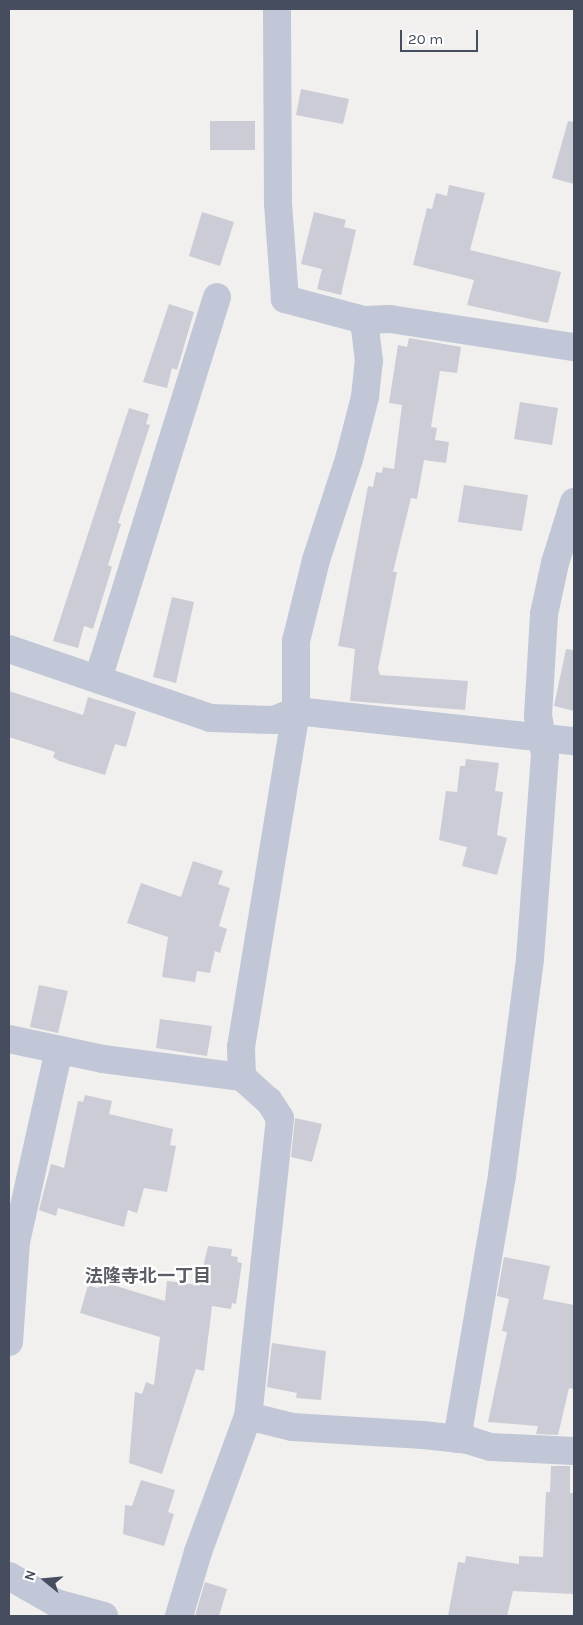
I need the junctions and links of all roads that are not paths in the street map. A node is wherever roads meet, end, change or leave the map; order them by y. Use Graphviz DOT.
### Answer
graph roads {
  1 [pos="277,9"];
  2 [pos="217,297"];
  3 [pos="364,320"];
  4 [pos="574,347"];
  5 [pos="574,502"];
  6 [pos="9,649"];
  7 [pos="98,679"];
  8 [pos="296,711"];
  9 [pos="541,739"];
  10 [pos="574,741"];
  11 [pos="9,1039"];
  12 [pos="59,1050"];
  13 [pos="242,1077"];
  14 [pos="9,1342"];
  15 [pos="248,1416"];
  16 [pos="457,1439"];
  17 [pos="574,1451"];
  18 [pos="9,1576"];
  19 [pos="104,1616"];
  20 [pos="179,1616"];
  1 -- 3 [label="street"];
  2 -- 7 [label="street"];
  3 -- 4 [label="street"];
  3 -- 8 [label="street"];
  5 -- 9 [label="street"];
  6 -- 7 [label="street"];
  7 -- 8 [label="street"];
  8 -- 9 [label="street"];
  8 -- 13 [label="street"];
  9 -- 10 [label="street"];
  9 -- 16 [label="street"];
  11 -- 12 [label="street"];
  12 -- 13 [label="street"];
  12 -- 14 [label="street"];
  13 -- 15 [label="street"];
  15 -- 16 [label="street"];
  15 -- 20 [label="street"];
  16 -- 17 [label="street"];
  18 -- 19 [label="street"];
}
